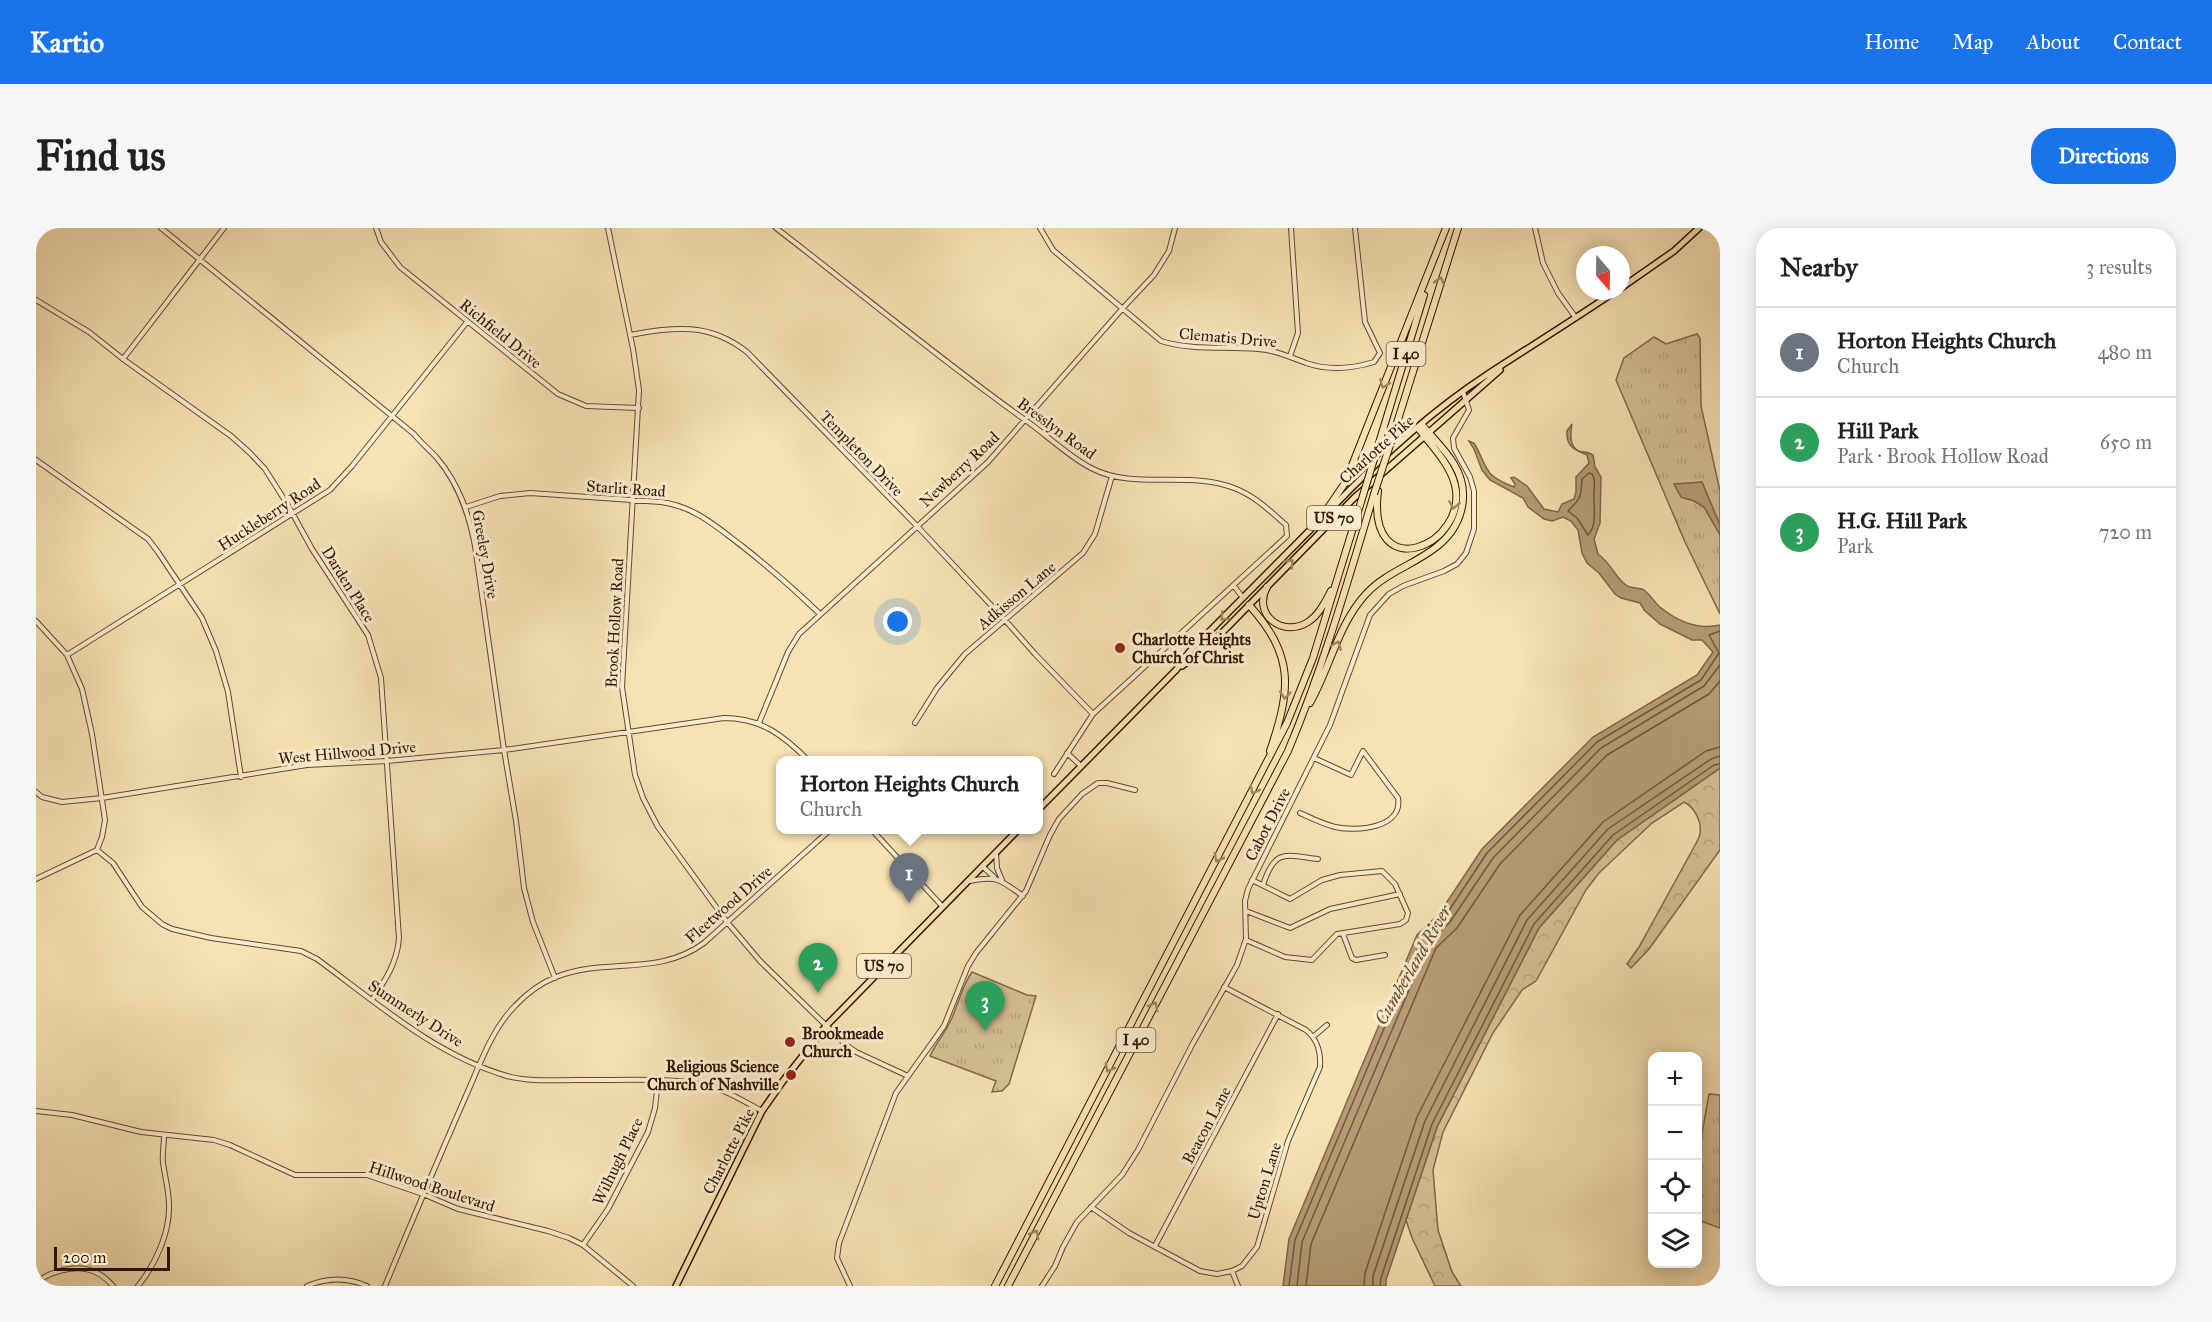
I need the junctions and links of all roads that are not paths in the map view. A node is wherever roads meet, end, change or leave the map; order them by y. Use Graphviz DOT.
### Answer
graph roads {
  1 [pos="160,228"];
  2 [pos="224,228"];
  3 [pos="376,228"];
  4 [pos="608,228"];
  5 [pos="776,228"];
  6 [pos="1040,228"];
  7 [pos="1175,228"];
  8 [pos="1291,228"];
  9 [pos="1355,228"];
  10 [pos="1446,228"];
  11 [pos="1458,228"];
  12 [pos="1534,228"];
  13 [pos="1699,228"];
  14 [pos="1437,252"];
  15 [pos="199,259"];
  16 [pos="1630,282"];
  17 [pos="36,300"];
  18 [pos="1603,300"];
  19 [pos="1122,309"];
  20 [pos="1576,318"];
  21 [pos="467,321"];
  22 [pos="630,335"];
  23 [pos="1290,356"];
  24 [pos="123,359"];
  25 [pos="1505,364"];
  26 [pos="1463,392"];
  27 [pos="1466,401"];
  28 [pos="639,408"];
  29 [pos="392,416"];
  30 [pos="1026,420"];
  31 [pos="1420,426"];
  32 [pos="1426,434"];
  33 [pos="36,460"];
  34 [pos="1112,476"];
  35 [pos="1376,493"];
  36 [pos="633,500"];
  37 [pos="466,507"];
  38 [pos="294,514"];
  39 [pos="1319,521"];
  40 [pos="916,525"];
  41 [pos="1338,580"];
  42 [pos="179,585"];
  43 [pos="1234,586"];
  44 [pos="1267,587"];
  45 [pos="1243,598"];
  46 [pos="1249,605"];
  47 [pos="820,614"];
  48 [pos="1005,620"];
  49 [pos="36,621"];
  50 [pos="67,655"];
  51 [pos="1176,670"];
  52 [pos="1093,714"];
  53 [pos="1302,717"];
  54 [pos="759,723"];
  55 [pos="915,723"];
  56 [pos="627,732"];
  57 [pos="504,750"];
  58 [pos="1067,753"];
  59 [pos="804,756"];
  60 [pos="1314,758"];
  61 [pos="387,761"];
  62 [pos="1081,766"];
  63 [pos="1263,773"];
  64 [pos="1054,774"];
  65 [pos="241,777"];
  66 [pos="1135,790"];
  67 [pos="36,792"];
  68 [pos="102,798"];
  69 [pos="1043,805"];
  70 [pos="1300,813"];
  71 [pos="826,834"];
  72 [pos="876,834"];
  73 [pos="1014,834"];
  74 [pos="97,850"];
  75 [pos="996,851"];
  76 [pos="1318,859"];
  77 [pos="981,866"];
  78 [pos="36,879"];
  79 [pos="996,879"];
  80 [pos="1252,880"];
  81 [pos="1002,881"];
  82 [pos="965,882"];
  83 [pos="1263,885"];
  84 [pos="1400,894"];
  85 [pos="1023,896"];
  86 [pos="942,906"];
  87 [pos="1246,911"];
  88 [pos="727,922"];
  89 [pos="1342,934"];
  90 [pos="1246,940"];
  91 [pos="1384,955"];
  92 [pos="555,978"];
  93 [pos="1224,987"];
  94 [pos="372,1000"];
  95 [pos="1278,1014"];
  96 [pos="1327,1025"];
  97 [pos="826,1026"];
  98 [pos="1314,1036"];
  99 [pos="480,1066"];
  100 [pos="908,1076"];
  101 [pos="658,1081"];
  102 [pos="36,1111"];
  103 [pos="762,1111"];
  104 [pos="164,1136"];
  105 [pos="423,1194"];
  106 [pos="1091,1207"];
  107 [pos="584,1245"];
  108 [pos="1155,1246"];
  109 [pos="1232,1271"];
  110 [pos="36,1284"];
  111 [pos="113,1286"];
  112 [pos="138,1286"];
  113 [pos="307,1286"];
  114 [pos="367,1286"];
  115 [pos="385,1286"];
  116 [pos="633,1286"];
  117 [pos="676,1286"];
  118 [pos="850,1286"];
  119 [pos="995,1286"];
  120 [pos="1008,1286"];
  121 [pos="1042,1286"];
  122 [pos="1238,1286"];
  1 -- 15 [label="street, Greeley Drive"];
  2 -- 15 [label="street"];
  3 -- 21 [label="street, Richfield Drive"];
  4 -- 22 [label="street, Brook Hollow Road"];
  5 -- 30 [label="street, Bresslyn Road"];
  6 -- 19 [label="street, Clematis Drive"];
  7 -- 19 [label="street, Newberry Road"];
  8 -- 23 [label="street"];
  9 -- 23 [label="street, Clematis Drive"];
  10 -- 14 [label="highway, I 40"];
  35 -- 11 [label="highway, I 40, one-way, bridge"];
  12 -- 20 [label="street"];
  13 -- 16 [label="main road"];
  14 -- 39 [label="highway, one-way"];
  14 -- 41 [label="highway, I 40, bridge"];
  15 -- 24 [label="street"];
  15 -- 29 [label="street, Greeley Drive"];
  17 -- 24 [label="street, Darden Place"];
  18 -- 20 [label="main road, Charlotte Pike / US 70"];
  19 -- 23 [label="street, Clematis Drive"];
  19 -- 30 [label="street, Newberry Road"];
  20 -- 25 [label="main road, Charlotte Pike / US 70"];
  21 -- 28 [label="street, Richfield Drive"];
  21 -- 29 [label="street, Huckleberry Road"];
  22 -- 28 [label="street, Brook Hollow Road"];
  22 -- 40 [label="street, Templeton Drive"];
  24 -- 38 [label="street, Darden Place"];
  25 -- 26 [label="main road, Charlotte Pike / US 70"];
  25 -- 27 [label="main road, Charlotte Pike / US 70"];
  26 -- 27 [label="street"];
  26 -- 31 [label="main road, Charlotte Pike / US 70"];
  27 -- 32 [label="main road, Charlotte Pike / US 70"];
  27 -- 60 [label="street, Cabot Drive"];
  28 -- 36 [label="street, Brook Hollow Road"];
  29 -- 37 [label="street, Greeley Drive"];
  29 -- 38 [label="street, Huckleberry Road"];
  30 -- 34 [label="street, Bresslyn Road"];
  30 -- 40 [label="street, Newberry Road"];
  31 -- 32 [label="highway"];
  31 -- 39 [label="main road, Charlotte Pike / US 70"];
  32 -- 35 [label="highway, one-way"];
  44 -- 32 [label="main road, Charlotte Pike / US 70, one-way"];
  53 -- 32 [label="highway, one-way"];
  33 -- 42 [label="street"];
  34 -- 43 [label="street, Bresslyn Road"];
  34 -- 48 [label="street, Adkisson Lane"];
  35 -- 53 [label="highway, I 40"];
  36 -- 37 [label="street, Starlit Road"];
  36 -- 47 [label="street, Starlit Road"];
  36 -- 56 [label="street, Brook Hollow Road"];
  37 -- 57 [label="street, Greeley Drive"];
  38 -- 42 [label="street, Huckleberry Road"];
  38 -- 61 [label="street, Darden Place"];
  39 -- 45 [label="main road, Charlotte Pike / US 70"];
  40 -- 47 [label="street, Newberry Road"];
  40 -- 48 [label="street, Templeton Drive"];
  41 -- 44 [label="highway"];
  41 -- 63 [label="highway, I 40"];
  42 -- 50 [label="street, Huckleberry Road"];
  42 -- 65 [label="street"];
  43 -- 45 [label="street"];
  43 -- 52 [label="street"];
  44 -- 46 [label="main road, Charlotte Pike / US 70"];
  45 -- 46 [label="main road"];
  45 -- 51 [label="main road, Charlotte Pike / US 70, one-way"];
  46 -- 51 [label="main road, Charlotte Pike / US 70"];
  46 -- 63 [label="highway, one-way"];
  47 -- 54 [label="street, Newberry Road"];
  48 -- 52 [label="street, Templeton Drive"];
  48 -- 55 [label="street, Adkisson Lane"];
  49 -- 50 [label="street"];
  50 -- 68 [label="street"];
  51 -- 62 [label="main road, Charlotte Pike / US 70"];
  52 -- 58 [label="street"];
  120 -- 53 [label="highway, I 40, one-way"];
  54 -- 56 [label="street, West Hillwood Drive"];
  54 -- 59 [label="street"];
  56 -- 57 [label="street, West Hillwood Drive"];
  56 -- 88 [label="street, Brook Hollow Road"];
  57 -- 61 [label="street, West Hillwood Drive"];
  57 -- 92 [label="street, Greeley Drive"];
  58 -- 62 [label="street"];
  58 -- 64 [label="street"];
  60 -- 70 [label="street"];
  60 -- 80 [label="street, Cabot Drive"];
  61 -- 65 [label="street, West Hillwood Drive"];
  61 -- 94 [label="street, Darden Place"];
  62 -- 69 [label="main road, Charlotte Pike / US 70"];
  63 -- 119 [label="highway, I 40, one-way"];
  65 -- 68 [label="street, West Hillwood Drive"];
  66 -- 85 [label="street"];
  67 -- 68 [label="street, West Hillwood Drive"];
  68 -- 74 [label="street"];
  71 -- 88 [label="street, Fleetwood Drive"];
  72 -- 86 [label="street"];
  73 -- 75 [label="main road, Charlotte Pike / US 70"];
  74 -- 78 [label="street"];
  74 -- 94 [label="street, Summerly Drive"];
  75 -- 77 [label="main road, Charlotte Pike / US 70"];
  75 -- 81 [label="street"];
  76 -- 83 [label="street"];
  77 -- 79 [label="street"];
  77 -- 82 [label="main road, Charlotte Pike / US 70"];
  79 -- 81 [label="street"];
  79 -- 82 [label="street"];
  80 -- 83 [label="street"];
  80 -- 87 [label="street, Cabot Drive"];
  81 -- 85 [label="street"];
  82 -- 86 [label="main road, Charlotte Pike / US 70"];
  83 -- 84 [label="street"];
  84 -- 87 [label="street"];
  84 -- 89 [label="street"];
  85 -- 100 [label="street"];
  86 -- 97 [label="main road, Charlotte Pike / US 70"];
  87 -- 90 [label="street, Cabot Drive"];
  88 -- 92 [label="street, Fleetwood Drive"];
  88 -- 97 [label="street, Brook Hollow Road"];
  89 -- 90 [label="street"];
  89 -- 91 [label="street"];
  90 -- 93 [label="street, Cabot Drive"];
  92 -- 99 [label="street, Fleetwood Drive"];
  93 -- 95 [label="street"];
  93 -- 106 [label="street, Cabot Drive"];
  94 -- 99 [label="street, Summerly Drive"];
  95 -- 98 [label="street"];
  95 -- 108 [label="street, Beacon Lane"];
  96 -- 98 [label="street"];
  97 -- 100 [label="street, Brook Hollow Road"];
  97 -- 103 [label="main road, Charlotte Pike / US 70"];
  98 -- 109 [label="street, Upton Lane"];
  99 -- 101 [label="street, Summerly Drive"];
  99 -- 105 [label="street, Fleetwood Drive"];
  100 -- 118 [label="street"];
  101 -- 103 [label="street, Summerly Drive"];
  101 -- 107 [label="street, Wilhugh Place"];
  102 -- 104 [label="street, Hillwood Boulevard"];
  103 -- 117 [label="main road, Charlotte Pike / US 70"];
  104 -- 105 [label="street, Hillwood Boulevard"];
  104 -- 112 [label="street"];
  105 -- 107 [label="street, Hillwood Boulevard"];
  105 -- 115 [label="street, Fleetwood Drive"];
  106 -- 108 [label="street"];
  106 -- 121 [label="street, Cabot Drive"];
  107 -- 116 [label="street, Hillwood Boulevard"];
  108 -- 109 [label="street"];
  109 -- 122 [label="street"];
  110 -- 111 [label="street"];
  113 -- 114 [label="street"];
}
